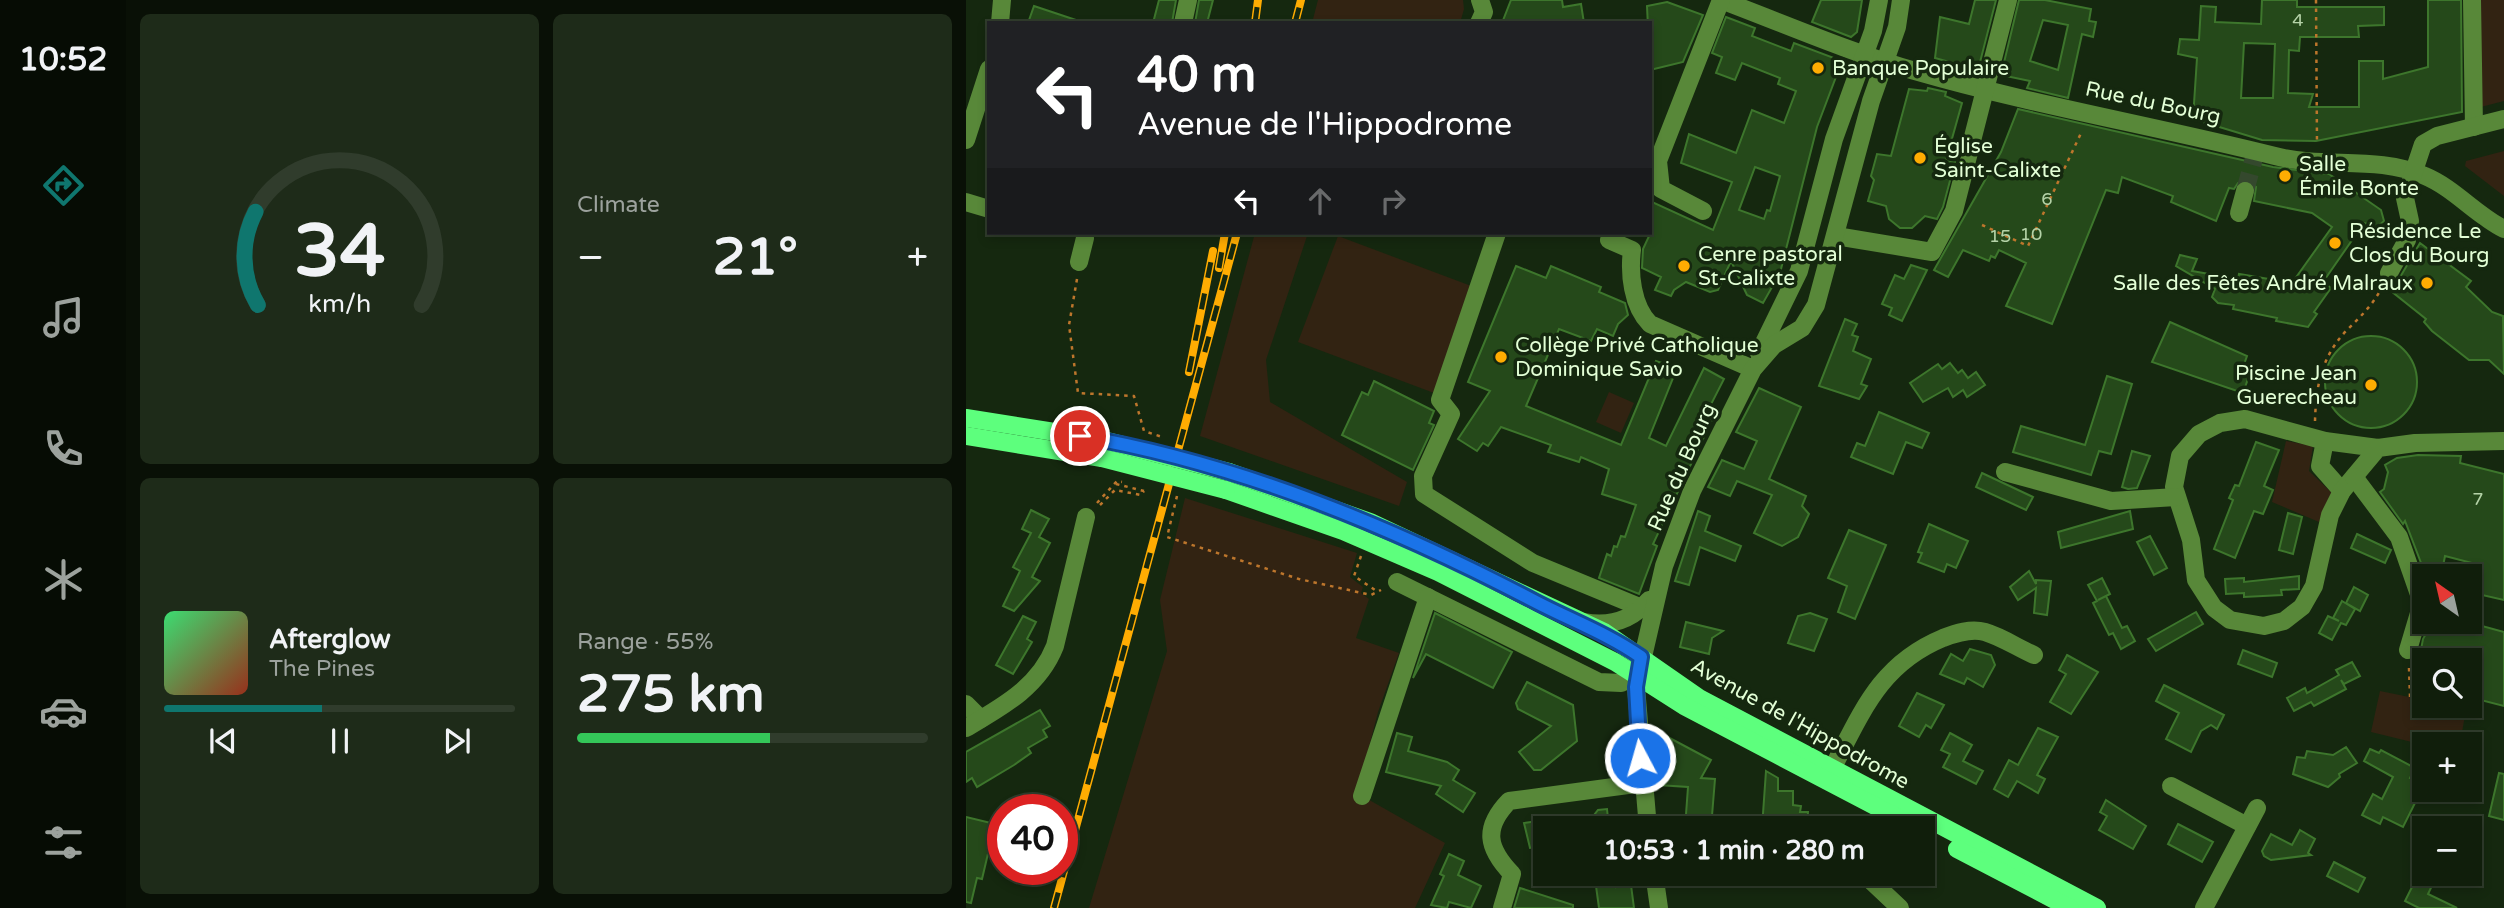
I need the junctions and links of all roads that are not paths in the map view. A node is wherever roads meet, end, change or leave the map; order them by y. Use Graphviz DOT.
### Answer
graph roads {
  1 [pos="1003,0"];
  2 [pos="1188,0"];
  3 [pos="1480,0"];
  4 [pos="1721,0"];
  5 [pos="1878,0"];
  6 [pos="1901,0"];
  7 [pos="2008,0"];
  8 [pos="2472,0"];
  9 [pos="1000,21"];
  10 [pos="1183,21"];
  11 [pos="1480,21"];
  12 [pos="1864,54"];
  13 [pos="1885,61"];
  14 [pos="987,75"];
  15 [pos="1984,89"];
  16 [pos="2504,119"];
  17 [pos="2474,127"];
  18 [pos="966,141"];
  19 [pos="2413,171"];
  20 [pos="2245,191"];
  21 [pos="966,202"];
  22 [pos="987,208"];
  23 [pos="1703,212"];
  24 [pos="2239,213"];
  25 [pos="2504,229"];
  26 [pos="1080,235"];
  27 [pos="1496,235"];
  28 [pos="1836,236"];
  29 [pos="1609,240"];
  30 [pos="1079,262"];
  31 [pos="2389,273"];
  32 [pos="1753,369"];
  33 [pos="966,418"];
  34 [pos="966,436"];
  35 [pos="2320,440"];
  36 [pos="2504,441"];
  37 [pos="2378,448"];
  38 [pos="2005,472"];
  39 [pos="2348,484"];
  40 [pos="2176,497"];
  41 [pos="1091,511"];
  42 [pos="1397,582"];
  43 [pos="1658,586"];
  44 [pos="1428,597"];
  45 [pos="1642,608"];
  46 [pos="1576,621"];
  47 [pos="2408,650"];
  48 [pos="2034,655"];
  49 [pos="1641,657"];
  50 [pos="1637,676"];
  51 [pos="966,704"];
  52 [pos="974,723"];
  53 [pos="1832,769"];
  54 [pos="1643,783"];
  55 [pos="2171,786"];
  56 [pos="1362,796"];
  57 [pos="2257,808"];
  58 [pos="1647,816"];
  59 [pos="1895,816"];
  60 [pos="1896,816"];
  61 [pos="2247,827"];
  62 [pos="1935,834"];
  63 [pos="1935,837"];
  64 [pos="1656,886"];
  65 [pos="1879,886"];
  66 [pos="1502,908"];
  67 [pos="1659,908"];
  68 [pos="1900,908"];
  69 [pos="2070,908"];
  70 [pos="2097,908"];
  71 [pos="2204,908"];
  1 -- 9 [label="street"];
  2 -- 10 [label="street"];
  3 -- 11 [label="street"];
  4 -- 12 [label="street"];
  4 -- 23 [label="street"];
  5 -- 12 [label="street"];
  6 -- 13 [label="street"];
  7 -- 15 [label="street"];
  8 -- 17 [label="street"];
  12 -- 13 [label="street, Rue du Bourg"];
  12 -- 32 [label="street, Rue du Bourg"];
  13 -- 15 [label="street, Rue du Bourg"];
  13 -- 28 [label="street, Rue du Bourg"];
  14 -- 18 [label="street"];
  15 -- 19 [label="street, Rue du Bourg"];
  15 -- 28 [label="street"];
  16 -- 17 [label="street"];
  17 -- 19 [label="street"];
  19 -- 25 [label="street, Rue du Bourg"];
  19 -- 31 [label="street"];
  20 -- 24 [label="street"];
  21 -- 22 [label="street"];
  26 -- 30 [label="street"];
  27 -- 45 [label="street"];
  28 -- 32 [label="street, Rue du Bourg"];
  29 -- 32 [label="street"];
  32 -- 43 [label="street, Rue du Bourg"];
  33 -- 46 [label="main road, Avenue de l'Hippodrome, bridge"];
  34 -- 50 [label="main road, Avenue de l'Hippodrome, bridge"];
  35 -- 37 [label="street"];
  35 -- 39 [label="street"];
  35 -- 40 [label="street"];
  36 -- 37 [label="street"];
  37 -- 39 [label="street"];
  38 -- 40 [label="street"];
  39 -- 40 [label="street"];
  39 -- 47 [label="street"];
  41 -- 52 [label="street"];
  42 -- 44 [label="street"];
  43 -- 45 [label="street, Rue du Bourg"];
  43 -- 49 [label="street, Rue du Bourg"];
  44 -- 50 [label="street"];
  44 -- 56 [label="street"];
  45 -- 46 [label="street, Rue du Bourg"];
  46 -- 49 [label="main road, Avenue de l'Hippodrome"];
  48 -- 53 [label="street"];
  49 -- 50 [label="street, Rue du Bourg"];
  49 -- 53 [label="main road, Avenue de l'Hippodrome"];
  50 -- 54 [label="street, Rue du Bourg"];
  50 -- 59 [label="main road, Avenue de l'Hippodrome"];
  51 -- 52 [label="street"];
  53 -- 60 [label="main road, Avenue de l'Hippodrome"];
  54 -- 58 [label="street, Rue du Bourg"];
  54 -- 66 [label="street"];
  55 -- 61 [label="street"];
  57 -- 61 [label="street"];
  61 -- 71 [label="street"];
  62 -- 70 [label="main road, Avenue de l'Hippodrome"];
  63 -- 69 [label="main road"];
  64 -- 67 [label="street"];
  65 -- 68 [label="street"];
}
